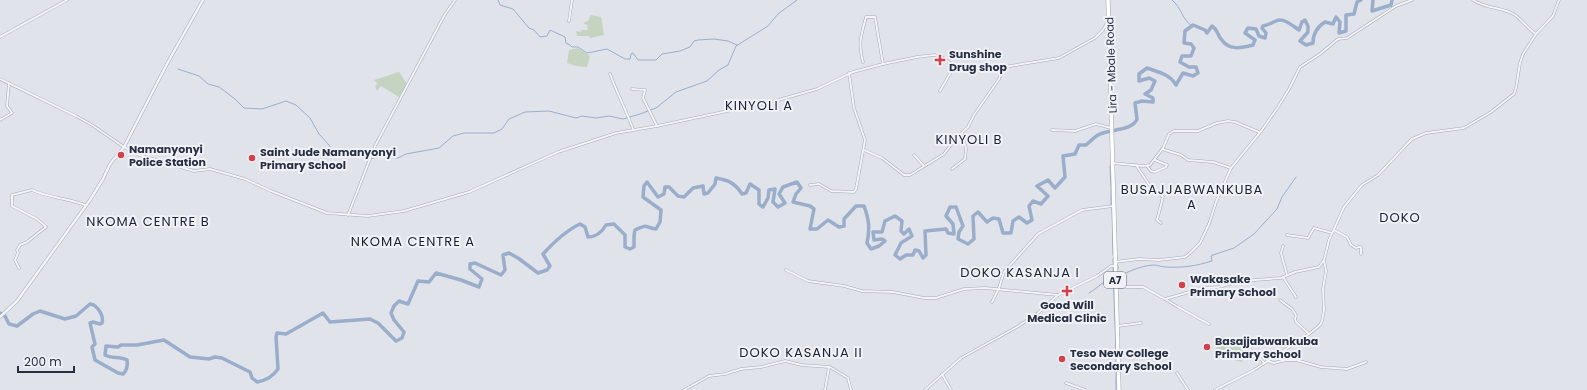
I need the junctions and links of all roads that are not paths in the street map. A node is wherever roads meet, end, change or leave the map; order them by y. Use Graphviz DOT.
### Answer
graph roads {
  1 [pos="67,0"];
  2 [pos="203,0"];
  3 [pos="455,0"];
  4 [pos="572,0"];
  5 [pos="1108,0"];
  6 [pos="1412,0"];
  7 [pos="1473,0"];
  8 [pos="1559,0"];
  9 [pos="1110,17"];
  10 [pos="569,21"];
  11 [pos="1536,34"];
  12 [pos="0,36"];
  13 [pos="863,62"];
  14 [pos="883,64"];
  15 [pos="955,65"];
  16 [pos="1004,66"];
  17 [pos="849,73"];
  18 [pos="610,74"];
  19 [pos="0,79"];
  20 [pos="9,83"];
  21 [pos="632,89"];
  22 [pos="940,91"];
  23 [pos="0,120"];
  24 [pos="657,126"];
  25 [pos="633,129"];
  26 [pos="1052,130"];
  27 [pos="1112,131"];
  28 [pos="1259,132"];
  29 [pos="962,133"];
  30 [pos="124,147"];
  31 [pos="1162,149"];
  32 [pos="864,150"];
  33 [pos="914,155"];
  34 [pos="1154,160"];
  35 [pos="1112,163"];
  36 [pos="1136,165"];
  37 [pos="924,166"];
  38 [pos="1147,166"];
  39 [pos="1231,168"];
  40 [pos="952,169"];
  41 [pos="810,185"];
  42 [pos="85,205"];
  43 [pos="1113,206"];
  44 [pos="348,215"];
  45 [pos="1161,223"];
  46 [pos="1334,230"];
  47 [pos="1332,233"];
  48 [pos="1287,235"];
  49 [pos="1283,246"];
  50 [pos="1361,254"];
  51 [pos="1324,260"];
  52 [pos="1115,264"];
  53 [pos="19,268"];
  54 [pos="786,270"];
  55 [pos="1287,275"];
  56 [pos="1283,277"];
  57 [pos="1116,287"];
  58 [pos="999,288"];
  59 [pos="1058,295"];
  60 [pos="1296,297"];
  61 [pos="1165,299"];
  62 [pos="1280,300"];
  63 [pos="992,302"];
  64 [pos="0,317"];
  65 [pos="1140,323"];
  66 [pos="1209,324"];
  67 [pos="1117,326"];
  68 [pos="1309,334"];
  69 [pos="1243,344"];
  70 [pos="1093,351"];
  71 [pos="1118,356"];
  72 [pos="1265,362"];
  73 [pos="1366,362"];
  74 [pos="829,367"];
  75 [pos="1177,373"];
  76 [pos="942,374"];
  77 [pos="1066,384"];
  78 [pos="1222,387"];
  79 [pos="684,390"];
  80 [pos="825,390"];
  81 [pos="851,390"];
  82 [pos="925,390"];
  83 [pos="951,390"];
  84 [pos="1086,390"];
  85 [pos="1119,390"];
  86 [pos="1188,390"];
  87 [pos="1216,390"];
  88 [pos="1223,390"];
  1 -- 12 [label="street"];
  2 -- 30 [label="street"];
  3 -- 44 [label="street"];
  4 -- 10 [label="street"];
  5 -- 9 [label="main road, Lira - Mbale Road / A7"];
  6 -- 28 [label="street"];
  7 -- 11 [label="street"];
  8 -- 11 [label="street"];
  9 -- 16 [label="street"];
  9 -- 27 [label="main road, Lira - Mbale Road / A7"];
  11 -- 46 [label="street"];
  13 -- 14 [label="street"];
  14 -- 15 [label="street"];
  14 -- 17 [label="street"];
  15 -- 16 [label="street"];
  15 -- 22 [label="street"];
  16 -- 29 [label="street"];
  17 -- 24 [label="street"];
  17 -- 32 [label="street"];
  18 -- 25 [label="street"];
  19 -- 20 [label="street"];
  20 -- 23 [label="street"];
  20 -- 30 [label="street"];
  21 -- 24 [label="street"];
  24 -- 25 [label="street"];
  25 -- 44 [label="street"];
  26 -- 27 [label="street"];
  27 -- 35 [label="main road, Lira - Mbale Road / A7"];
  28 -- 31 [label="street"];
  28 -- 39 [label="street"];
  29 -- 37 [label="street"];
  29 -- 40 [label="street"];
  30 -- 42 [label="street"];
  30 -- 44 [label="street"];
  31 -- 34 [label="street"];
  31 -- 39 [label="street"];
  32 -- 37 [label="street"];
  32 -- 41 [label="street"];
  33 -- 37 [label="street"];
  34 -- 38 [label="street"];
  34 -- 38 [label="street"];
  35 -- 36 [label="street"];
  35 -- 43 [label="main road, Lira - Mbale Road / A7"];
  36 -- 38 [label="street"];
  36 -- 45 [label="street"];
  39 -- 52 [label="street"];
  42 -- 53 [label="street"];
  42 -- 64 [label="street"];
  43 -- 52 [label="main road, Lira - Mbale Road / A7"];
  43 -- 58 [label="street"];
  46 -- 47 [label="street"];
  46 -- 50 [label="street"];
  47 -- 48 [label="street"];
  47 -- 51 [label="street"];
  49 -- 55 [label="street"];
  51 -- 55 [label="street"];
  51 -- 68 [label="street"];
  52 -- 57 [label="main road, Lira - Mbale Road / A7"];
  52 -- 59 [label="street"];
  54 -- 58 [label="street"];
  55 -- 56 [label="street"];
  56 -- 60 [label="street"];
  56 -- 61 [label="street"];
  57 -- 61 [label="street"];
  57 -- 67 [label="main road, Lira - Mbale Road / A7"];
  58 -- 59 [label="street"];
  58 -- 63 [label="street"];
  59 -- 76 [label="street"];
  61 -- 66 [label="street"];
  62 -- 68 [label="street"];
  65 -- 67 [label="street"];
  67 -- 71 [label="main road, Lira - Mbale Road / A7"];
  68 -- 72 [label="street"];
  69 -- 72 [label="street"];
  70 -- 71 [label="street"];
  71 -- 85 [label="main road, Lira - Mbale Road / A7"];
  72 -- 73 [label="street"];
  72 -- 78 [label="street"];
  74 -- 79 [label="street"];
  74 -- 80 [label="street"];
  74 -- 81 [label="street"];
  75 -- 86 [label="street"];
  76 -- 82 [label="street"];
  76 -- 83 [label="street"];
  77 -- 84 [label="street"];
  78 -- 87 [label="street"];
  78 -- 88 [label="street"];
}
